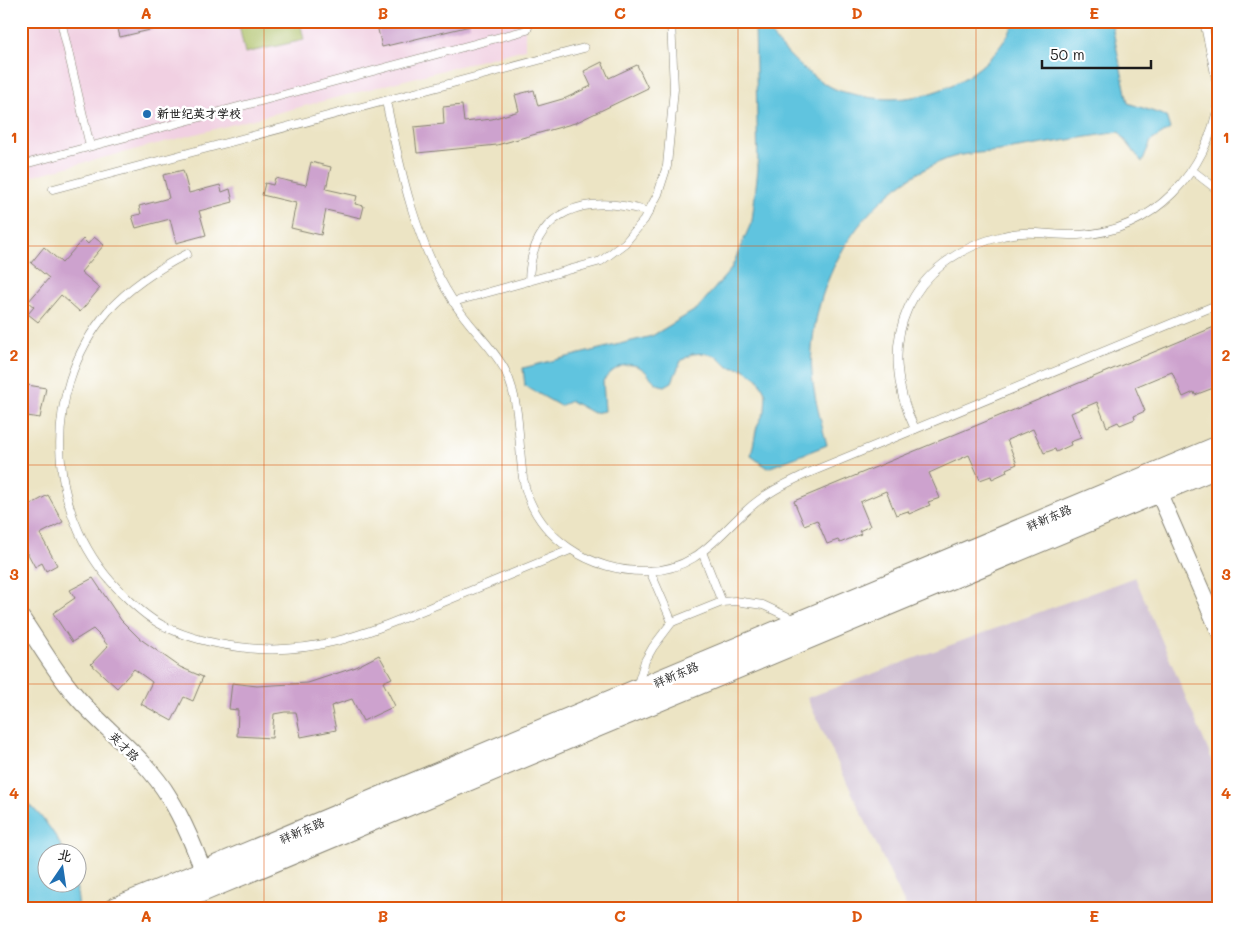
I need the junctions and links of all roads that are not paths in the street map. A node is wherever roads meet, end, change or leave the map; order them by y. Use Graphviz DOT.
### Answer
graph roads {
  1 [pos="61,21"];
  2 [pos="530,21"];
  3 [pos="671,21"];
  4 [pos="1204,21"];
  5 [pos="584,48"];
  6 [pos="1219,93"];
  7 [pos="1219,100"];
  8 [pos="386,101"];
  9 [pos="90,146"];
  10 [pos="21,165"];
  11 [pos="1193,171"];
  12 [pos="53,189"];
  13 [pos="1219,191"];
  14 [pos="649,212"];
  15 [pos="187,254"];
  16 [pos="529,281"];
  17 [pos="453,302"];
  18 [pos="1219,304"];
  19 [pos="915,429"];
  20 [pos="1219,447"];
  21 [pos="1219,466"];
  22 [pos="1154,483"];
  23 [pos="570,550"];
  24 [pos="702,552"];
  25 [pos="650,571"];
  26 [pos="722,602"];
  27 [pos="21,617"];
  28 [pos="672,622"];
  29 [pos="799,623"];
  30 [pos="1219,631"];
  31 [pos="636,691"];
  32 [pos="207,880"];
  33 [pos="124,905"];
  34 [pos="158,909"];
  1 -- 9 [label="lane"];
  2 -- 9 [label="lane"];
  3 -- 14 [label="lane"];
  4 -- 6 [label="lane"];
  5 -- 8 [label="lane"];
  7 -- 11 [label="lane"];
  8 -- 12 [label="lane"];
  8 -- 17 [label="lane"];
  9 -- 10 [label="lane"];
  11 -- 13 [label="lane"];
  11 -- 19 [label="lane"];
  14 -- 16 [label="lane"];
  14 -- 16 [label="lane"];
  15 -- 23 [label="lane"];
  16 -- 17 [label="lane"];
  17 -- 23 [label="lane"];
  18 -- 19 [label="lane"];
  19 -- 24 [label="lane"];
  20 -- 22 [label="street, 祥新东路"];
  21 -- 22 [label="street, 祥新东路"];
  22 -- 29 [label="street, 祥新东路"];
  22 -- 30 [label="street"];
  22 -- 32 [label="street, 祥新东路"];
  23 -- 25 [label="lane"];
  24 -- 25 [label="lane"];
  24 -- 26 [label="lane"];
  25 -- 28 [label="lane"];
  26 -- 28 [label="lane"];
  26 -- 29 [label="lane"];
  27 -- 32 [label="street, 英才路"];
  28 -- 31 [label="lane"];
  29 -- 31 [label="street, 祥新东路"];
  31 -- 32 [label="street, 祥新东路"];
  32 -- 33 [label="street, 祥新东路"];
  32 -- 34 [label="street, 祥新东路"];
}
